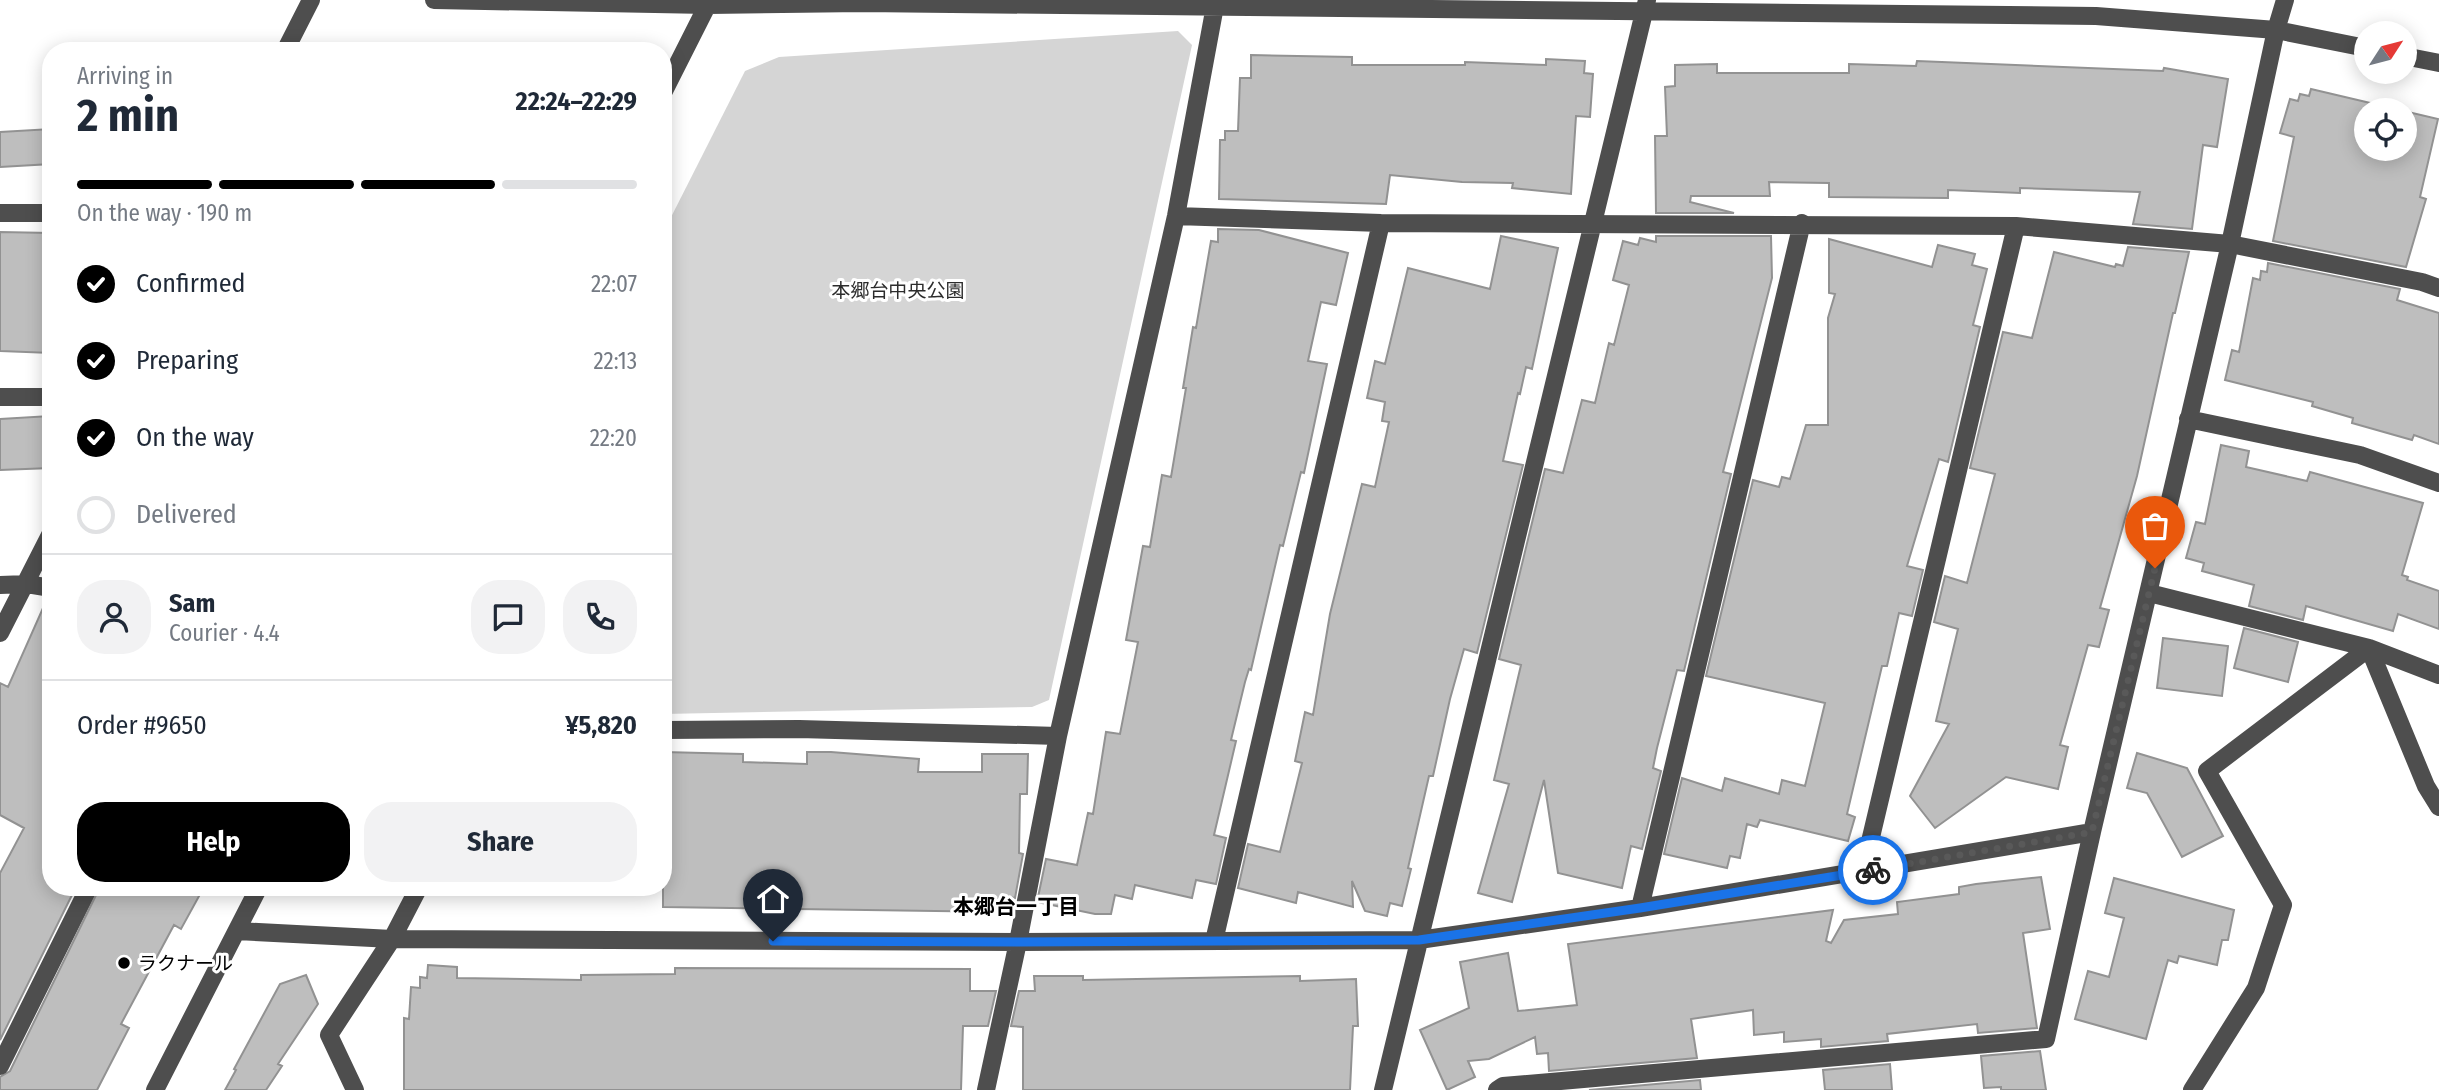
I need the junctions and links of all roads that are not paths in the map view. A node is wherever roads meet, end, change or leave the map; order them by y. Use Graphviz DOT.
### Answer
graph roads {
  1 [pos="311,0"];
  2 [pos="434,0"];
  3 [pos="2285,0"];
  4 [pos="864,1"];
  5 [pos="709,3"];
  6 [pos="1215,6"];
  7 [pos="1645,6"];
  8 [pos="2276,30"];
  9 [pos="290,42"];
  10 [pos="2354,46"];
  11 [pos="2417,58"];
  12 [pos="2439,62"];
  13 [pos="672,75"];
  14 [pos="42,213"];
  15 [pos="0,214"];
  16 [pos="1176,216"];
  17 [pos="1381,223"];
  18 [pos="1594,223"];
  19 [pos="1802,223"];
  20 [pos="2016,226"];
  21 [pos="2230,244"];
  22 [pos="2439,288"];
  23 [pos="0,397"];
  24 [pos="42,397"];
  25 [pos="2188,419"];
  26 [pos="2439,483"];
  27 [pos="42,552"];
  28 [pos="27,584"];
  29 [pos="0,585"];
  30 [pos="42,586"];
  31 [pos="2149,593"];
  32 [pos="0,633"];
  33 [pos="2369,648"];
  34 [pos="2439,675"];
  35 [pos="672,730"];
  36 [pos="1058,736"];
  37 [pos="2439,807"];
  38 [pos="2092,832"];
  39 [pos="1863,872"];
  40 [pos="85,896"];
  41 [pos="254,896"];
  42 [pos="414,896"];
  43 [pos="1640,908"];
  44 [pos="237,931"];
  45 [pos="392,939"];
  46 [pos="1419,940"];
  47 [pos="1214,941"];
  48 [pos="1018,942"];
  49 [pos="0,1066"];
  50 [pos="1547,1087"];
  51 [pos="155,1090"];
  52 [pos="355,1090"];
  53 [pos="986,1090"];
  54 [pos="1383,1090"];
  55 [pos="1497,1090"];
  56 [pos="2192,1090"];
  1 -- 9 [label="street"];
  2 -- 5 [label="street"];
  3 -- 8 [label="street"];
  4 -- 5 [label="street"];
  4 -- 6 [label="street"];
  5 -- 13 [label="street"];
  6 -- 7 [label="street"];
  6 -- 16 [label="street"];
  7 -- 8 [label="street"];
  7 -- 18 [label="street"];
  8 -- 10 [label="street"];
  8 -- 21 [label="street"];
  11 -- 12 [label="street"];
  14 -- 15 [label="street"];
  16 -- 17 [label="street"];
  16 -- 36 [label="street"];
  17 -- 18 [label="street"];
  17 -- 47 [label="street"];
  18 -- 19 [label="street"];
  18 -- 46 [label="street"];
  19 -- 20 [label="street"];
  19 -- 43 [label="street"];
  20 -- 21 [label="street"];
  20 -- 39 [label="street"];
  21 -- 22 [label="street"];
  21 -- 25 [label="street"];
  23 -- 24 [label="street"];
  25 -- 26 [label="street"];
  25 -- 31 [label="street"];
  27 -- 28 [label="street"];
  28 -- 29 [label="street"];
  28 -- 30 [label="street"];
  28 -- 32 [label="street"];
  31 -- 33 [label="street"];
  31 -- 38 [label="street"];
  33 -- 34 [label="street"];
  33 -- 37 [label="street"];
  33 -- 56 [label="street"];
  35 -- 36 [label="street"];
  36 -- 48 [label="street"];
  38 -- 39 [label="street"];
  38 -- 50 [label="street"];
  39 -- 43 [label="street"];
  40 -- 49 [label="street"];
  41 -- 44 [label="street"];
  42 -- 45 [label="street"];
  43 -- 46 [label="street"];
  44 -- 45 [label="street"];
  44 -- 51 [label="street"];
  45 -- 48 [label="street"];
  45 -- 52 [label="street"];
  46 -- 47 [label="street"];
  46 -- 54 [label="street"];
  47 -- 48 [label="street"];
  48 -- 53 [label="street"];
  50 -- 55 [label="street"];
}
